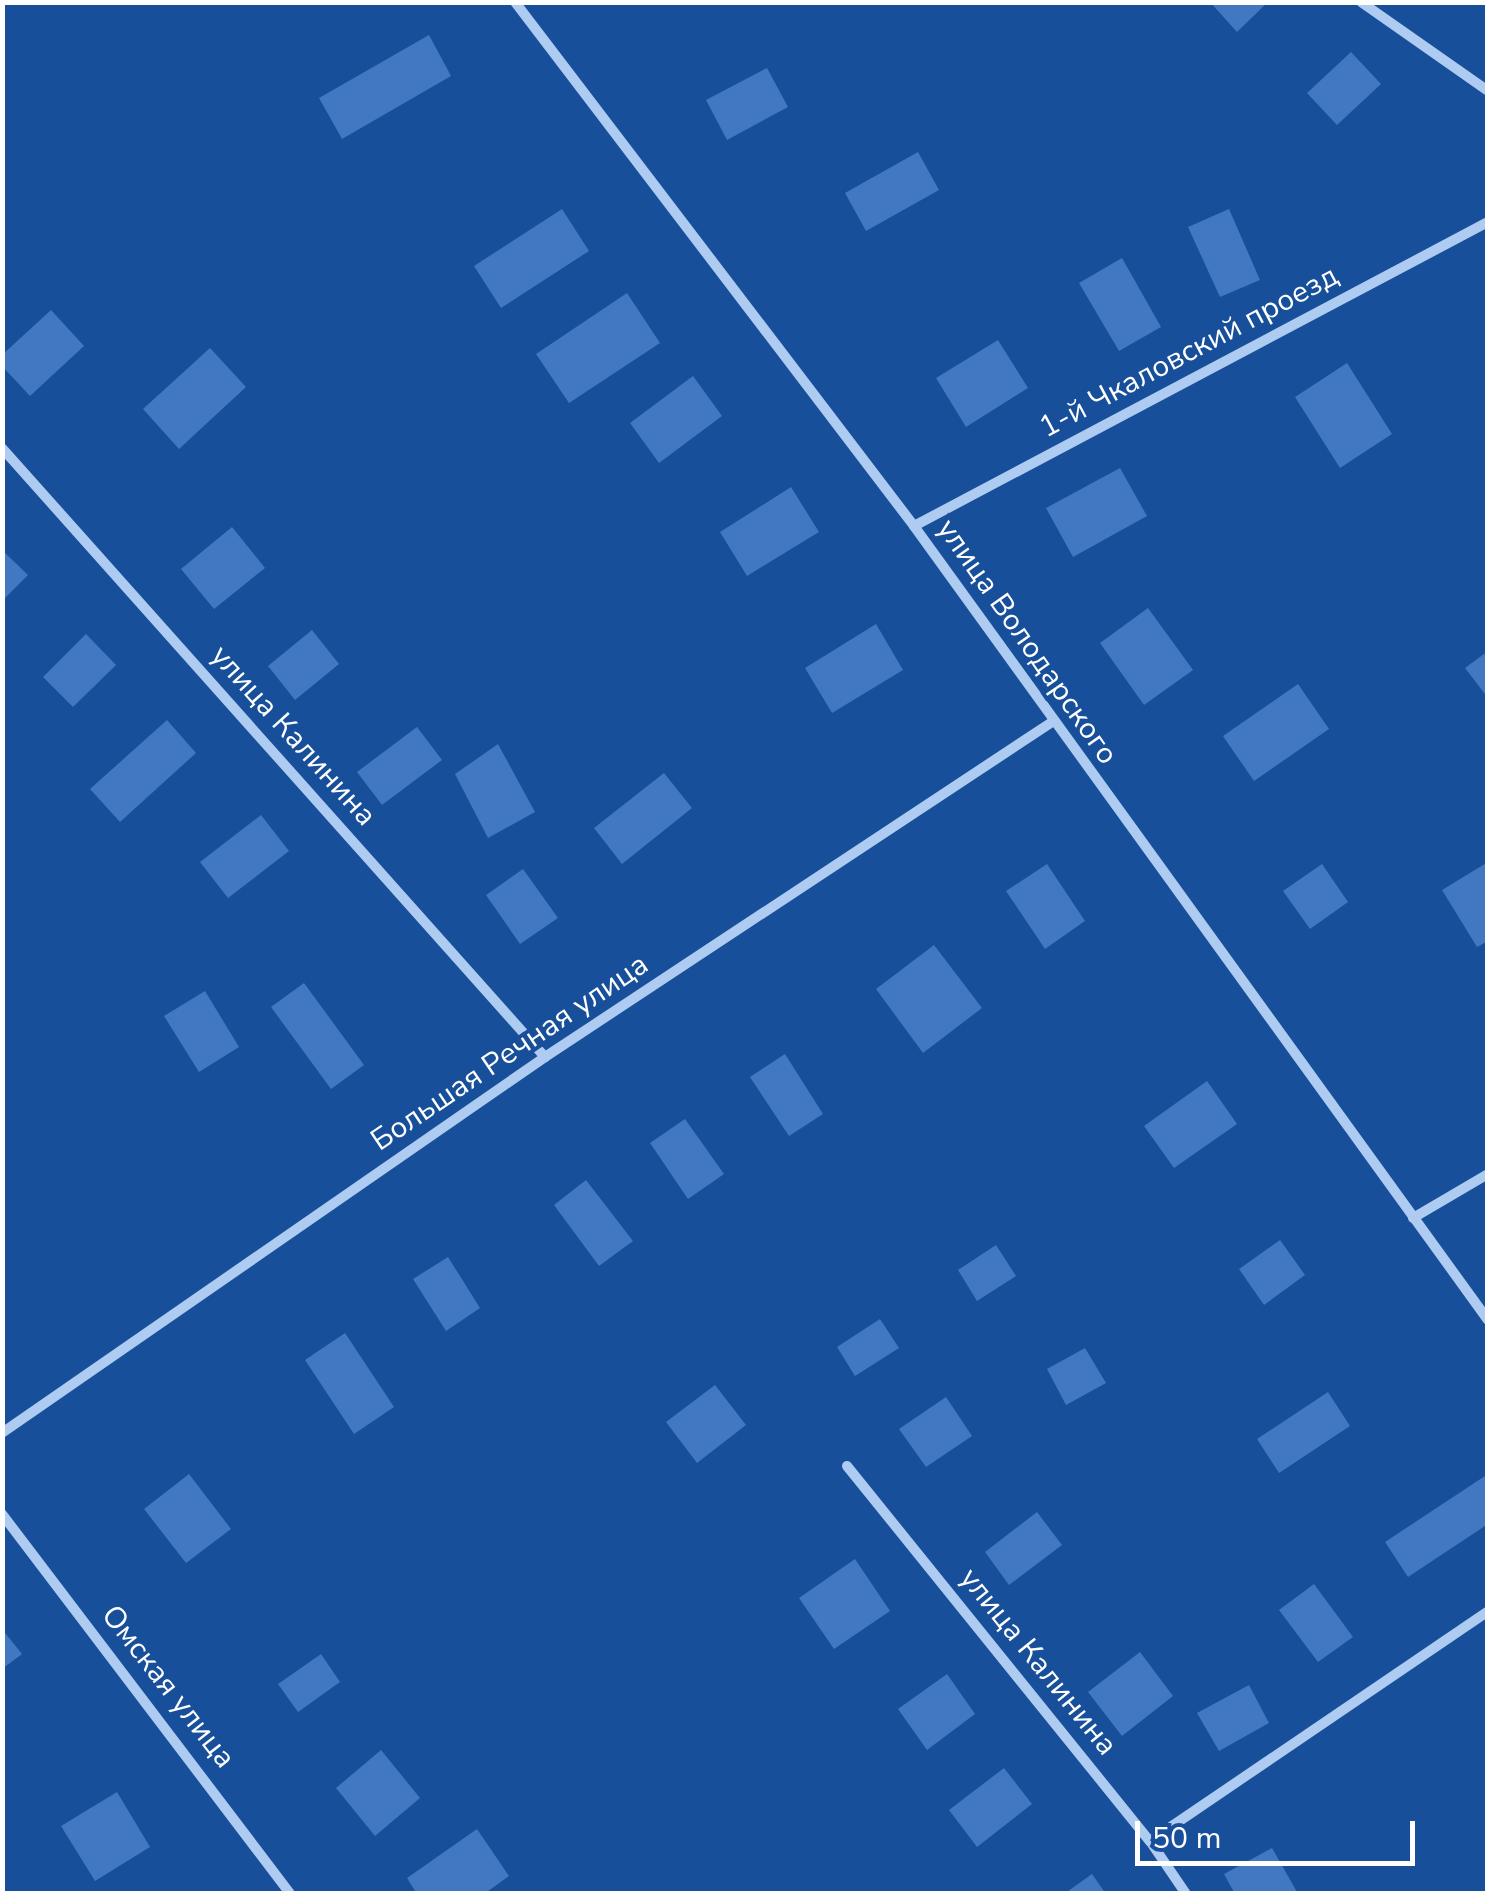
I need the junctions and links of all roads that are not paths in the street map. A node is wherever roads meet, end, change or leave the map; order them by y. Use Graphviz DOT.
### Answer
graph roads {
  1 [pos="516,2"];
  2 [pos="1361,2"];
  3 [pos="1488,92"];
  4 [pos="1488,222"];
  5 [pos="2,448"];
  6 [pos="914,526"];
  7 [pos="1052,722"];
  8 [pos="545,1057"];
  9 [pos="1488,1174"];
  10 [pos="1413,1218"];
  11 [pos="1488,1320"];
  12 [pos="2,1432"];
  13 [pos="847,1466"];
  14 [pos="2,1514"];
  15 [pos="1488,1611"];
  16 [pos="1150,1841"];
  17 [pos="290,1894"];
  18 [pos="1186,1894"];
  1 -- 6 [label="street, улица Володарского"];
  2 -- 3 [label="street"];
  4 -- 6 [label="street, 1-й Чкаловский проезд"];
  5 -- 8 [label="street, улица Калинина"];
  6 -- 7 [label="street, улица Володарского"];
  7 -- 8 [label="street, Большая Речная улица"];
  7 -- 10 [label="street, улица Володарского"];
  8 -- 12 [label="street, Большая Речная улица"];
  9 -- 10 [label="street"];
  10 -- 11 [label="street, улица Володарского"];
  13 -- 16 [label="street, улица Калинина"];
  14 -- 17 [label="street, Омская улица"];
  15 -- 16 [label="street"];
  16 -- 18 [label="street, улица Калинина"];
}
